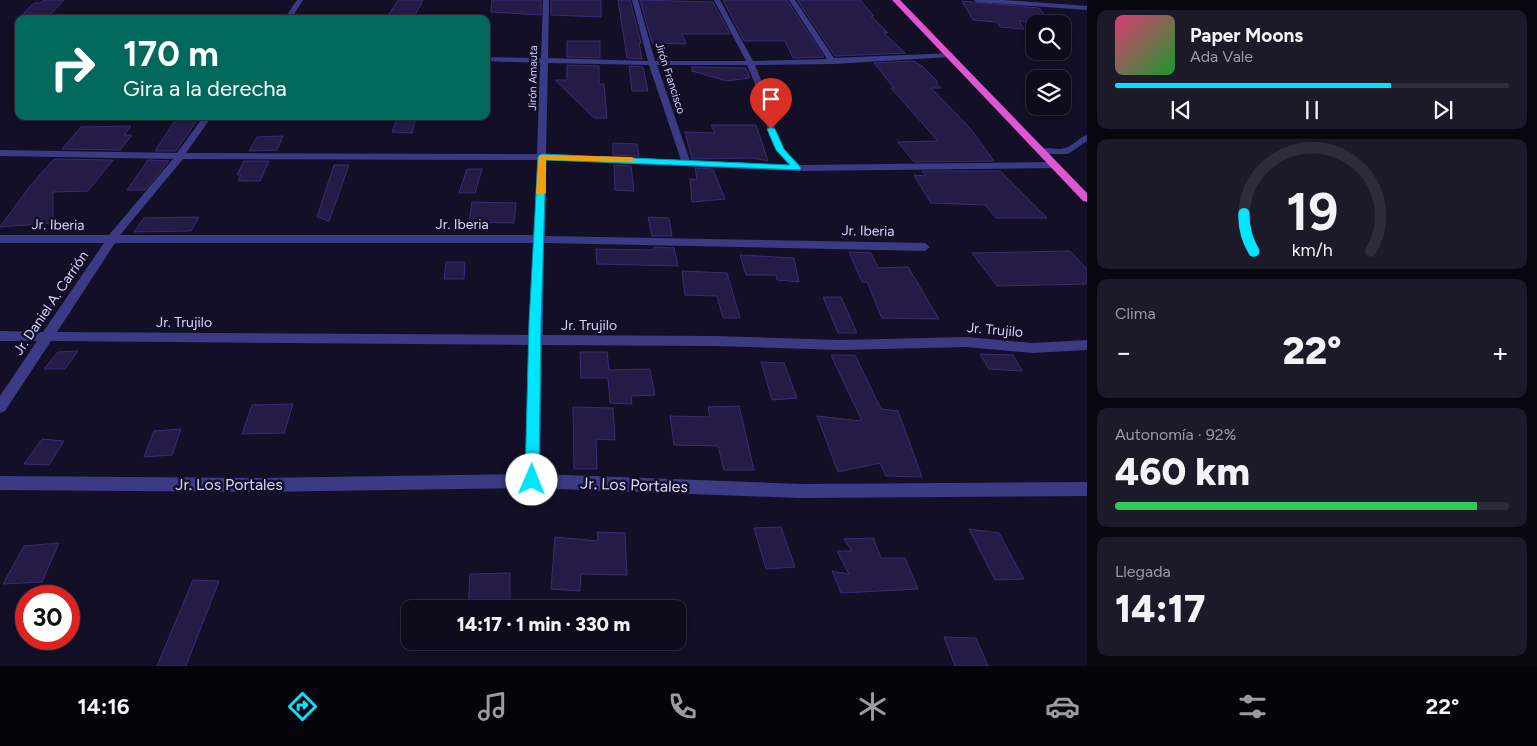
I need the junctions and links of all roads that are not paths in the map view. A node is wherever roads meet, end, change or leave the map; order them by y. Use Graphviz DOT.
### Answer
graph roads {
  1 [pos="300,0"];
  2 [pos="546,0"];
  3 [pos="635,0"];
  4 [pos="717,0"];
  5 [pos="792,0"];
  6 [pos="896,0"];
  7 [pos="977,0"];
  8 [pos="1087,8"];
  9 [pos="290,15"];
  10 [pos="950,55"];
  11 [pos="490,59"];
  12 [pos="545,60"];
  13 [pos="750,62"];
  14 [pos="834,62"];
  15 [pos="652,63"];
  16 [pos="205,120"];
  17 [pos="1087,138"];
  18 [pos="1042,151"];
  19 [pos="0,153"];
  20 [pos="180,156"];
  21 [pos="542,157"];
  22 [pos="686,162"];
  23 [pos="1055,165"];
  24 [pos="797,168"];
  25 [pos="1087,199"];
  26 [pos="0,239"];
  27 [pos="538,239"];
  28 [pos="111,240"];
  29 [pos="925,247"];
  30 [pos="0,336"];
  31 [pos="46,336"];
  32 [pos="534,340"];
  33 [pos="1087,345"];
  34 [pos="0,407"];
  35 [pos="532,480"];
  36 [pos="0,483"];
  37 [pos="1087,489"];
  1 -- 9 [label="street"];
  2 -- 12 [label="street, Jirón Amauta"];
  3 -- 15 [label="street, Jirón Francisco"];
  4 -- 13 [label="street"];
  5 -- 14 [label="street"];
  6 -- 10 [label="highway"];
  7 -- 8 [label="street"];
  10 -- 14 [label="street"];
  10 -- 18 [label="highway"];
  11 -- 12 [label="street"];
  12 -- 15 [label="street"];
  12 -- 21 [label="street, Jirón Amauta"];
  13 -- 14 [label="street"];
  13 -- 15 [label="street"];
  13 -- 24 [label="street"];
  15 -- 22 [label="street, Jirón Francisco"];
  16 -- 20 [label="street, Jr. Daniel A. Carrión"];
  17 -- 18 [label="street"];
  18 -- 23 [label="highway"];
  19 -- 20 [label="street"];
  20 -- 21 [label="street"];
  20 -- 28 [label="street, Jr. Daniel A. Carrión"];
  21 -- 22 [label="street"];
  21 -- 27 [label="street, Jirón Amauta"];
  22 -- 24 [label="street"];
  23 -- 24 [label="street"];
  23 -- 25 [label="highway"];
  26 -- 28 [label="street, Jr. Iberia"];
  27 -- 28 [label="street, Jr. Iberia"];
  27 -- 29 [label="street, Jr. Iberia"];
  27 -- 32 [label="street, Jirón Amauta"];
  28 -- 31 [label="street, Jr. Daniel A. Carrión"];
  30 -- 31 [label="street, Jr. Trujilo"];
  31 -- 32 [label="street, Jr. Trujilo"];
  31 -- 34 [label="street, Jr. Daniel A. Carrión"];
  32 -- 33 [label="street, Jr. Trujilo"];
  32 -- 35 [label="street, Jirón Amauta"];
  35 -- 36 [label="street, Jr. Los Portales"];
  35 -- 37 [label="street, Jr. Los Portales"];
}
